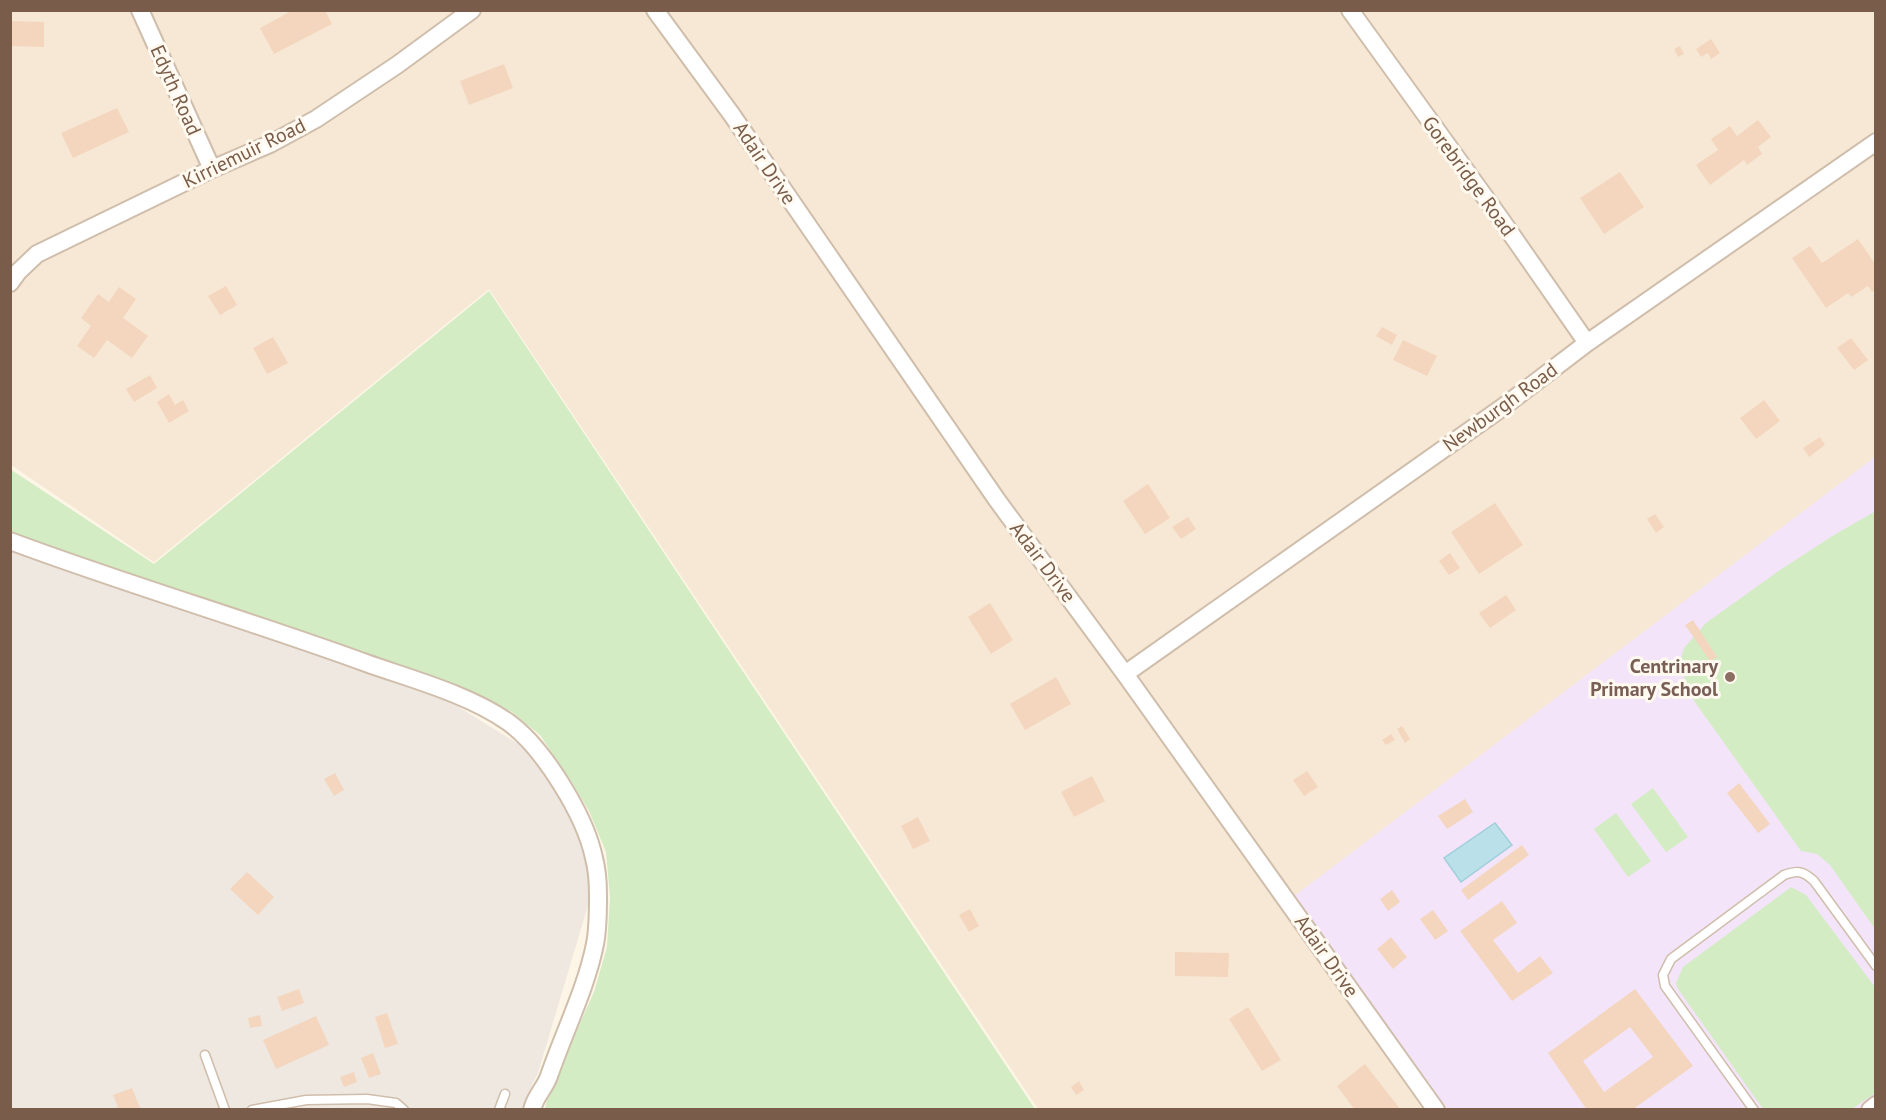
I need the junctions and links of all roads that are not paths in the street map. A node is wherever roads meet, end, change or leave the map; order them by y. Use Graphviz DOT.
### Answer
graph roads {
  1 [pos="140,10"];
  2 [pos="472,10"];
  3 [pos="655,10"];
  4 [pos="1350,10"];
  5 [pos="1875,142"];
  6 [pos="212,169"];
  7 [pos="10,283"];
  8 [pos="1587,343"];
  9 [pos="10,541"];
  10 [pos="1125,674"];
  11 [pos="1875,966"];
  12 [pos="205,1055"];
  13 [pos="505,1094"];
  14 [pos="306,1100"];
  15 [pos="1875,1105"];
  16 [pos="225,1110"];
  17 [pos="252,1110"];
  18 [pos="309,1110"];
  19 [pos="404,1110"];
  20 [pos="500,1110"];
  21 [pos="532,1110"];
  22 [pos="1436,1110"];
  23 [pos="1754,1110"];
  24 [pos="1870,1110"];
  1 -- 6 [label="street, Edyth Road"];
  2 -- 6 [label="street, Kirriemuir Road"];
  3 -- 10 [label="street, Adair Drive"];
  4 -- 8 [label="street, Gorebridge Road"];
  5 -- 8 [label="street, Newburgh Road"];
  6 -- 7 [label="street, Kirriemuir Road"];
  8 -- 10 [label="street, Newburgh Road"];
  9 -- 21 [label="street"];
  10 -- 22 [label="street, Adair Drive"];
  11 -- 23 [label="lane"];
  12 -- 16 [label="lane"];
  13 -- 20 [label="lane"];
  14 -- 17 [label="lane"];
  14 -- 18 [label="lane"];
  14 -- 19 [label="lane"];
  15 -- 24 [label="street"];
}
